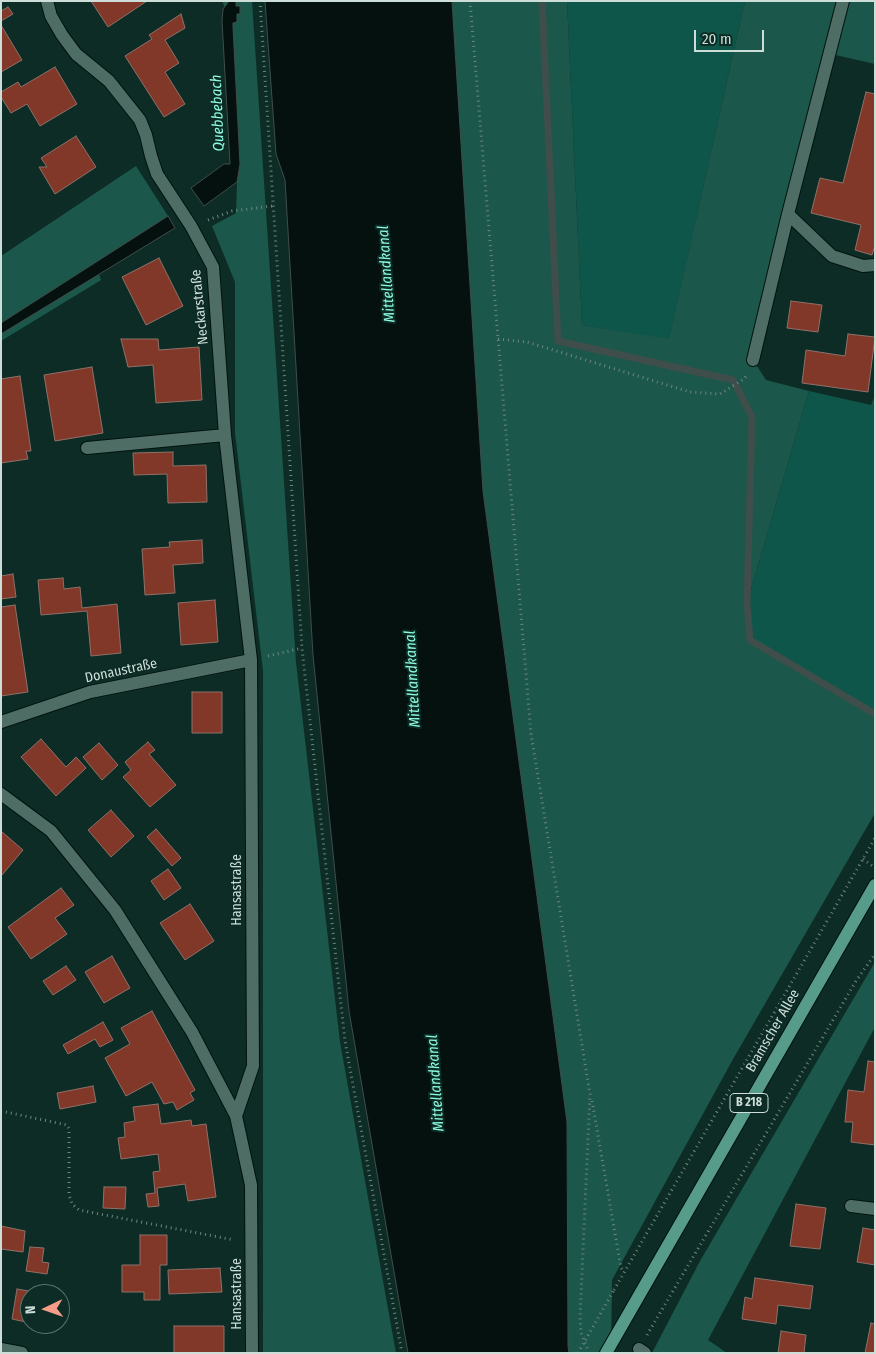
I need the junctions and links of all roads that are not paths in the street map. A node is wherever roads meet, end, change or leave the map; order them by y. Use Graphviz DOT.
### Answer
graph roads {
  1 [pos="47,1"];
  2 [pos="843,1"];
  3 [pos="788,214"];
  4 [pos="875,265"];
  5 [pos="753,360"];
  6 [pos="225,435"];
  7 [pos="87,448"];
  8 [pos="251,660"];
  9 [pos="1,722"];
  10 [pos="1,794"];
  11 [pos="875,885"];
  12 [pos="236,1116"];
  13 [pos="851,1206"];
  14 [pos="875,1209"];
  15 [pos="1,1349"];
  16 [pos="22,1353"];
  17 [pos="252,1353"];
  18 [pos="606,1353"];
  1 -- 6 [label="street, Neckarstraße"];
  2 -- 3 [label="street"];
  3 -- 4 [label="street"];
  3 -- 5 [label="street"];
  6 -- 7 [label="street"];
  6 -- 8 [label="street, Neckarstraße"];
  8 -- 9 [label="street, Donaustraße"];
  8 -- 12 [label="street, Hansastraße"];
  10 -- 12 [label="street, Hansastraße"];
  11 -- 18 [label="main road, Bramscher Allee / B 218"];
  12 -- 17 [label="street, Hansastraße"];
  13 -- 14 [label="street"];
  15 -- 16 [label="street"];
}
